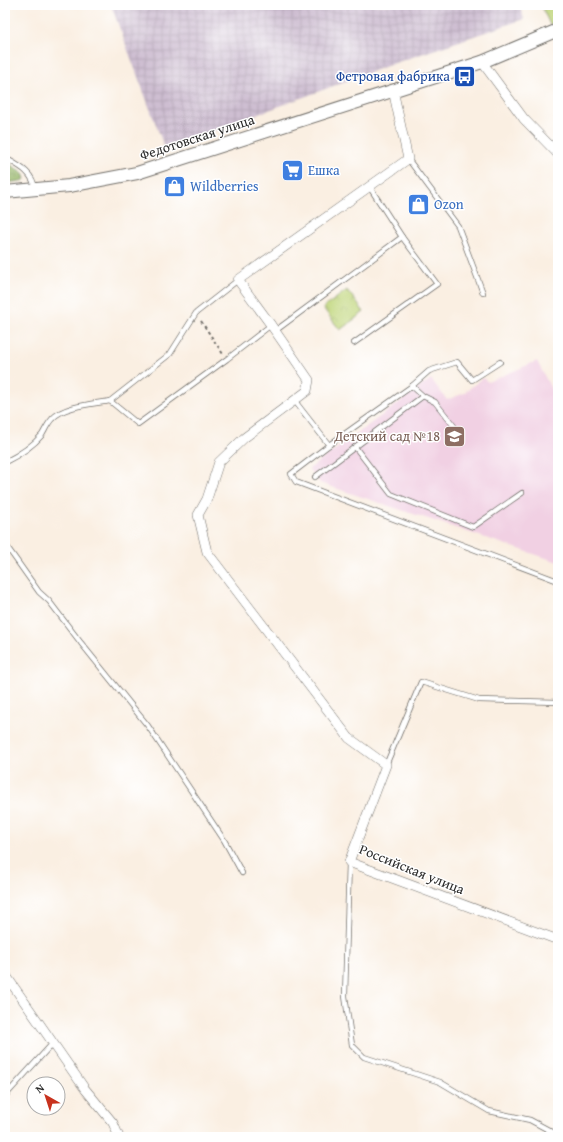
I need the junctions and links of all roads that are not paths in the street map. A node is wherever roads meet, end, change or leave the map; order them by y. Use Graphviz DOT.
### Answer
graph roads {
  1 [pos="558,30"];
  2 [pos="482,62"];
  3 [pos="393,90"];
  4 [pos="558,154"];
  5 [pos="5,158"];
  6 [pos="408,159"];
  7 [pos="369,186"];
  8 [pos="35,190"];
  9 [pos="5,192"];
  10 [pos="402,237"];
  11 [pos="238,280"];
  12 [pos="483,293"];
  13 [pos="273,328"];
  14 [pos="354,343"];
  15 [pos="500,362"];
  16 [pos="412,386"];
  17 [pos="423,396"];
  18 [pos="294,400"];
  19 [pos="110,401"];
  20 [pos="454,426"];
  21 [pos="329,445"];
  22 [pos="354,447"];
  23 [pos="5,462"];
  24 [pos="315,477"];
  25 [pos="522,493"];
  26 [pos="5,544"];
  27 [pos="558,580"];
  28 [pos="558,702"];
  29 [pos="386,765"];
  30 [pos="349,862"];
  31 [pos="242,873"];
  32 [pos="558,940"];
  33 [pos="5,974"];
  34 [pos="53,1043"];
  35 [pos="5,1096"];
  36 [pos="558,1135"];
  37 [pos="119,1137"];
  1 -- 2 [label="street, Федотовская улица"];
  2 -- 3 [label="street, Федотовская улица"];
  2 -- 4 [label="street"];
  3 -- 6 [label="street"];
  3 -- 8 [label="street, Федотовская улица"];
  5 -- 8 [label="lane"];
  6 -- 7 [label="street"];
  6 -- 12 [label="lane"];
  7 -- 10 [label="lane"];
  7 -- 11 [label="street"];
  8 -- 9 [label="street, Федотовская улица"];
  10 -- 13 [label="lane"];
  10 -- 14 [label="lane"];
  11 -- 13 [label="street"];
  11 -- 19 [label="lane"];
  13 -- 18 [label="street"];
  13 -- 19 [label="lane"];
  15 -- 16 [label="lane"];
  16 -- 17 [label="lane"];
  16 -- 21 [label="lane"];
  17 -- 20 [label="lane"];
  17 -- 22 [label="lane"];
  18 -- 21 [label="lane"];
  18 -- 29 [label="street"];
  19 -- 23 [label="lane"];
  21 -- 27 [label="lane"];
  22 -- 24 [label="lane"];
  22 -- 25 [label="lane"];
  26 -- 31 [label="lane"];
  28 -- 29 [label="lane"];
  29 -- 30 [label="street, Российская улица"];
  30 -- 32 [label="street, Российская улица"];
  30 -- 36 [label="lane"];
  33 -- 34 [label="street"];
  34 -- 35 [label="lane"];
  34 -- 37 [label="street"];
}
